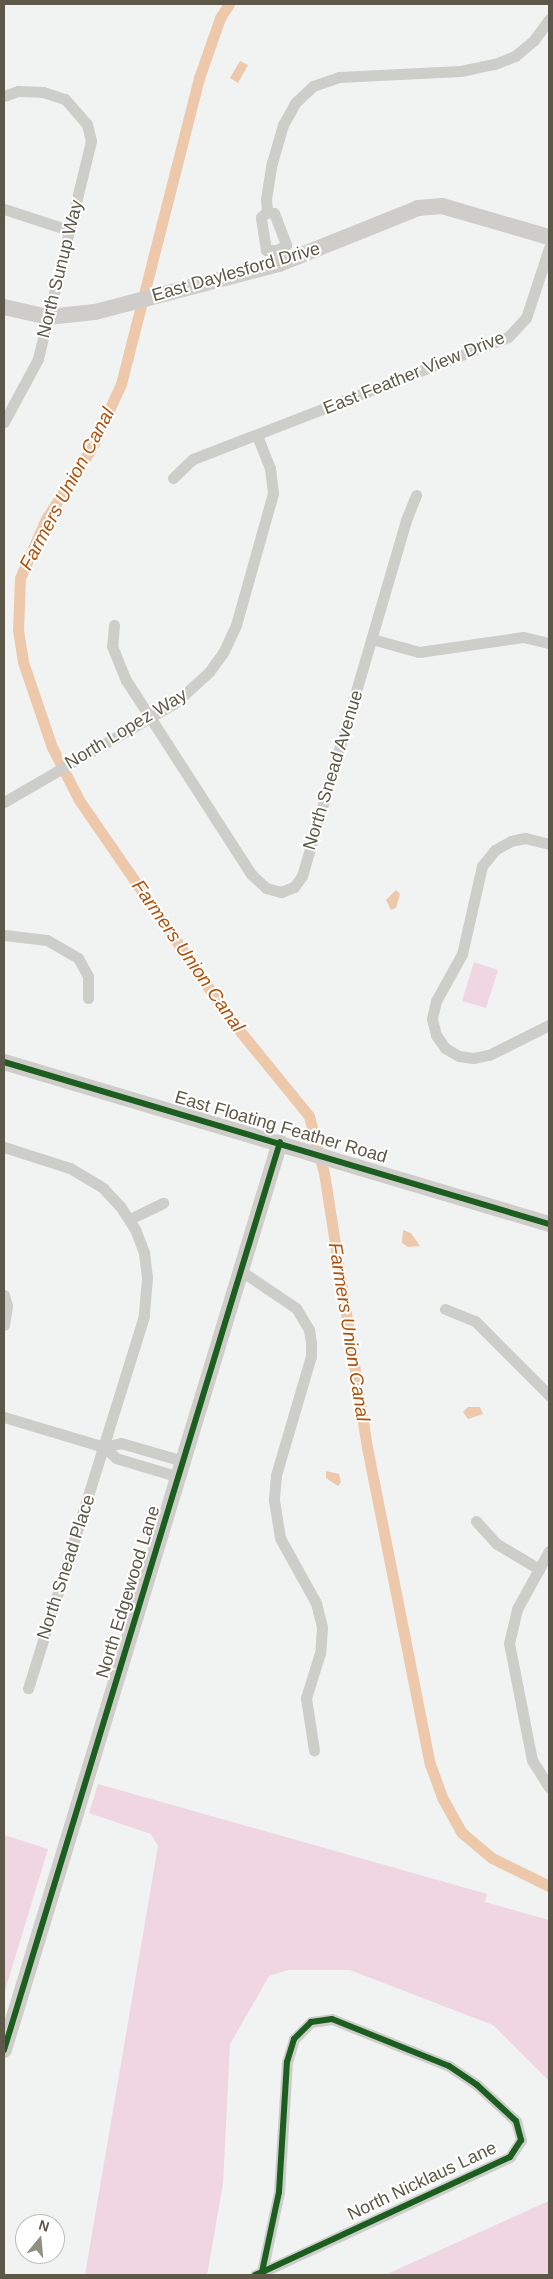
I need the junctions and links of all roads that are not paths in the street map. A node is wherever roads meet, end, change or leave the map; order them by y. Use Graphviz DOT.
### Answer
graph roads {
  1 [pos="549,19"];
  2 [pos="4,96"];
  3 [pos="4,209"];
  4 [pos="267,212"];
  5 [pos="69,230"];
  6 [pos="549,237"];
  7 [pos="549,248"];
  8 [pos="278,257"];
  9 [pos="4,307"];
  10 [pos="48,316"];
  11 [pos="7,407"];
  12 [pos="4,422"];
  13 [pos="257,436"];
  14 [pos="173,478"];
  15 [pos="416,495"];
  16 [pos="114,624"];
  17 [pos="372,639"];
  18 [pos="549,643"];
  19 [pos="149,718"];
  20 [pos="4,802"];
  21 [pos="549,844"];
  22 [pos="4,935"];
  23 [pos="88,998"];
  24 [pos="549,1025"];
  25 [pos="4,1062"];
  26 [pos="285,1144"];
  27 [pos="4,1148"];
  28 [pos="163,1203"];
  29 [pos="130,1219"];
  30 [pos="549,1224"];
  31 [pos="241,1272"];
  32 [pos="4,1295"];
  33 [pos="446,1309"];
  34 [pos="4,1325"];
  35 [pos="547,1387"];
  36 [pos="4,1417"];
  37 [pos="104,1447"];
  38 [pos="183,1462"];
  39 [pos="179,1477"];
  40 [pos="476,1521"];
  41 [pos="549,1551"];
  42 [pos="539,1569"];
  43 [pos="28,1688"];
  44 [pos="314,1750"];
  45 [pos="549,1788"];
  46 [pos="4,2050"];
  47 [pos="259,2274"];
  1 -- 4 [label="street"];
  2 -- 5 [label="street, North Sunup Way"];
  3 -- 5 [label="street"];
  4 -- 8 [label="street"];
  4 -- 8 [label="street"];
  5 -- 10 [label="street, North Sunup Way"];
  6 -- 8 [label="street, East Daylesford Drive"];
  7 -- 13 [label="street, East Feather View Drive"];
  8 -- 10 [label="street, East Daylesford Drive"];
  9 -- 10 [label="street, East Daylesford Drive"];
  10 -- 11 [label="street, North Sunup Way"];
  11 -- 12 [label="street, North Sunup Way"];
  13 -- 14 [label="street, East Feather View Drive"];
  13 -- 19 [label="street, North Lopez Way"];
  15 -- 17 [label="street"];
  16 -- 19 [label="street"];
  17 -- 18 [label="street"];
  17 -- 19 [label="street, North Snead Avenue"];
  19 -- 20 [label="street, North Lopez Way"];
  21 -- 24 [label="street"];
  22 -- 23 [label="street"];
  25 -- 26 [label="street, East Floating Feather Road"];
  26 -- 30 [label="street, East Floating Feather Road"];
  26 -- 31 [label="street, North Edgewood Lane"];
  27 -- 29 [label="street"];
  28 -- 29 [label="street"];
  29 -- 37 [label="street"];
  31 -- 38 [label="street, North Edgewood Lane"];
  31 -- 44 [label="street"];
  32 -- 34 [label="street"];
  33 -- 35 [label="street"];
  36 -- 37 [label="street"];
  37 -- 38 [label="street"];
  37 -- 39 [label="street"];
  37 -- 43 [label="street, North Snead Place"];
  38 -- 39 [label="street, North Edgewood Lane"];
  39 -- 46 [label="street, North Edgewood Lane"];
  40 -- 42 [label="street"];
  41 -- 42 [label="street"];
  42 -- 45 [label="street"];
  47 -- 47 [label="street, North Nicklaus Lane"];
}
